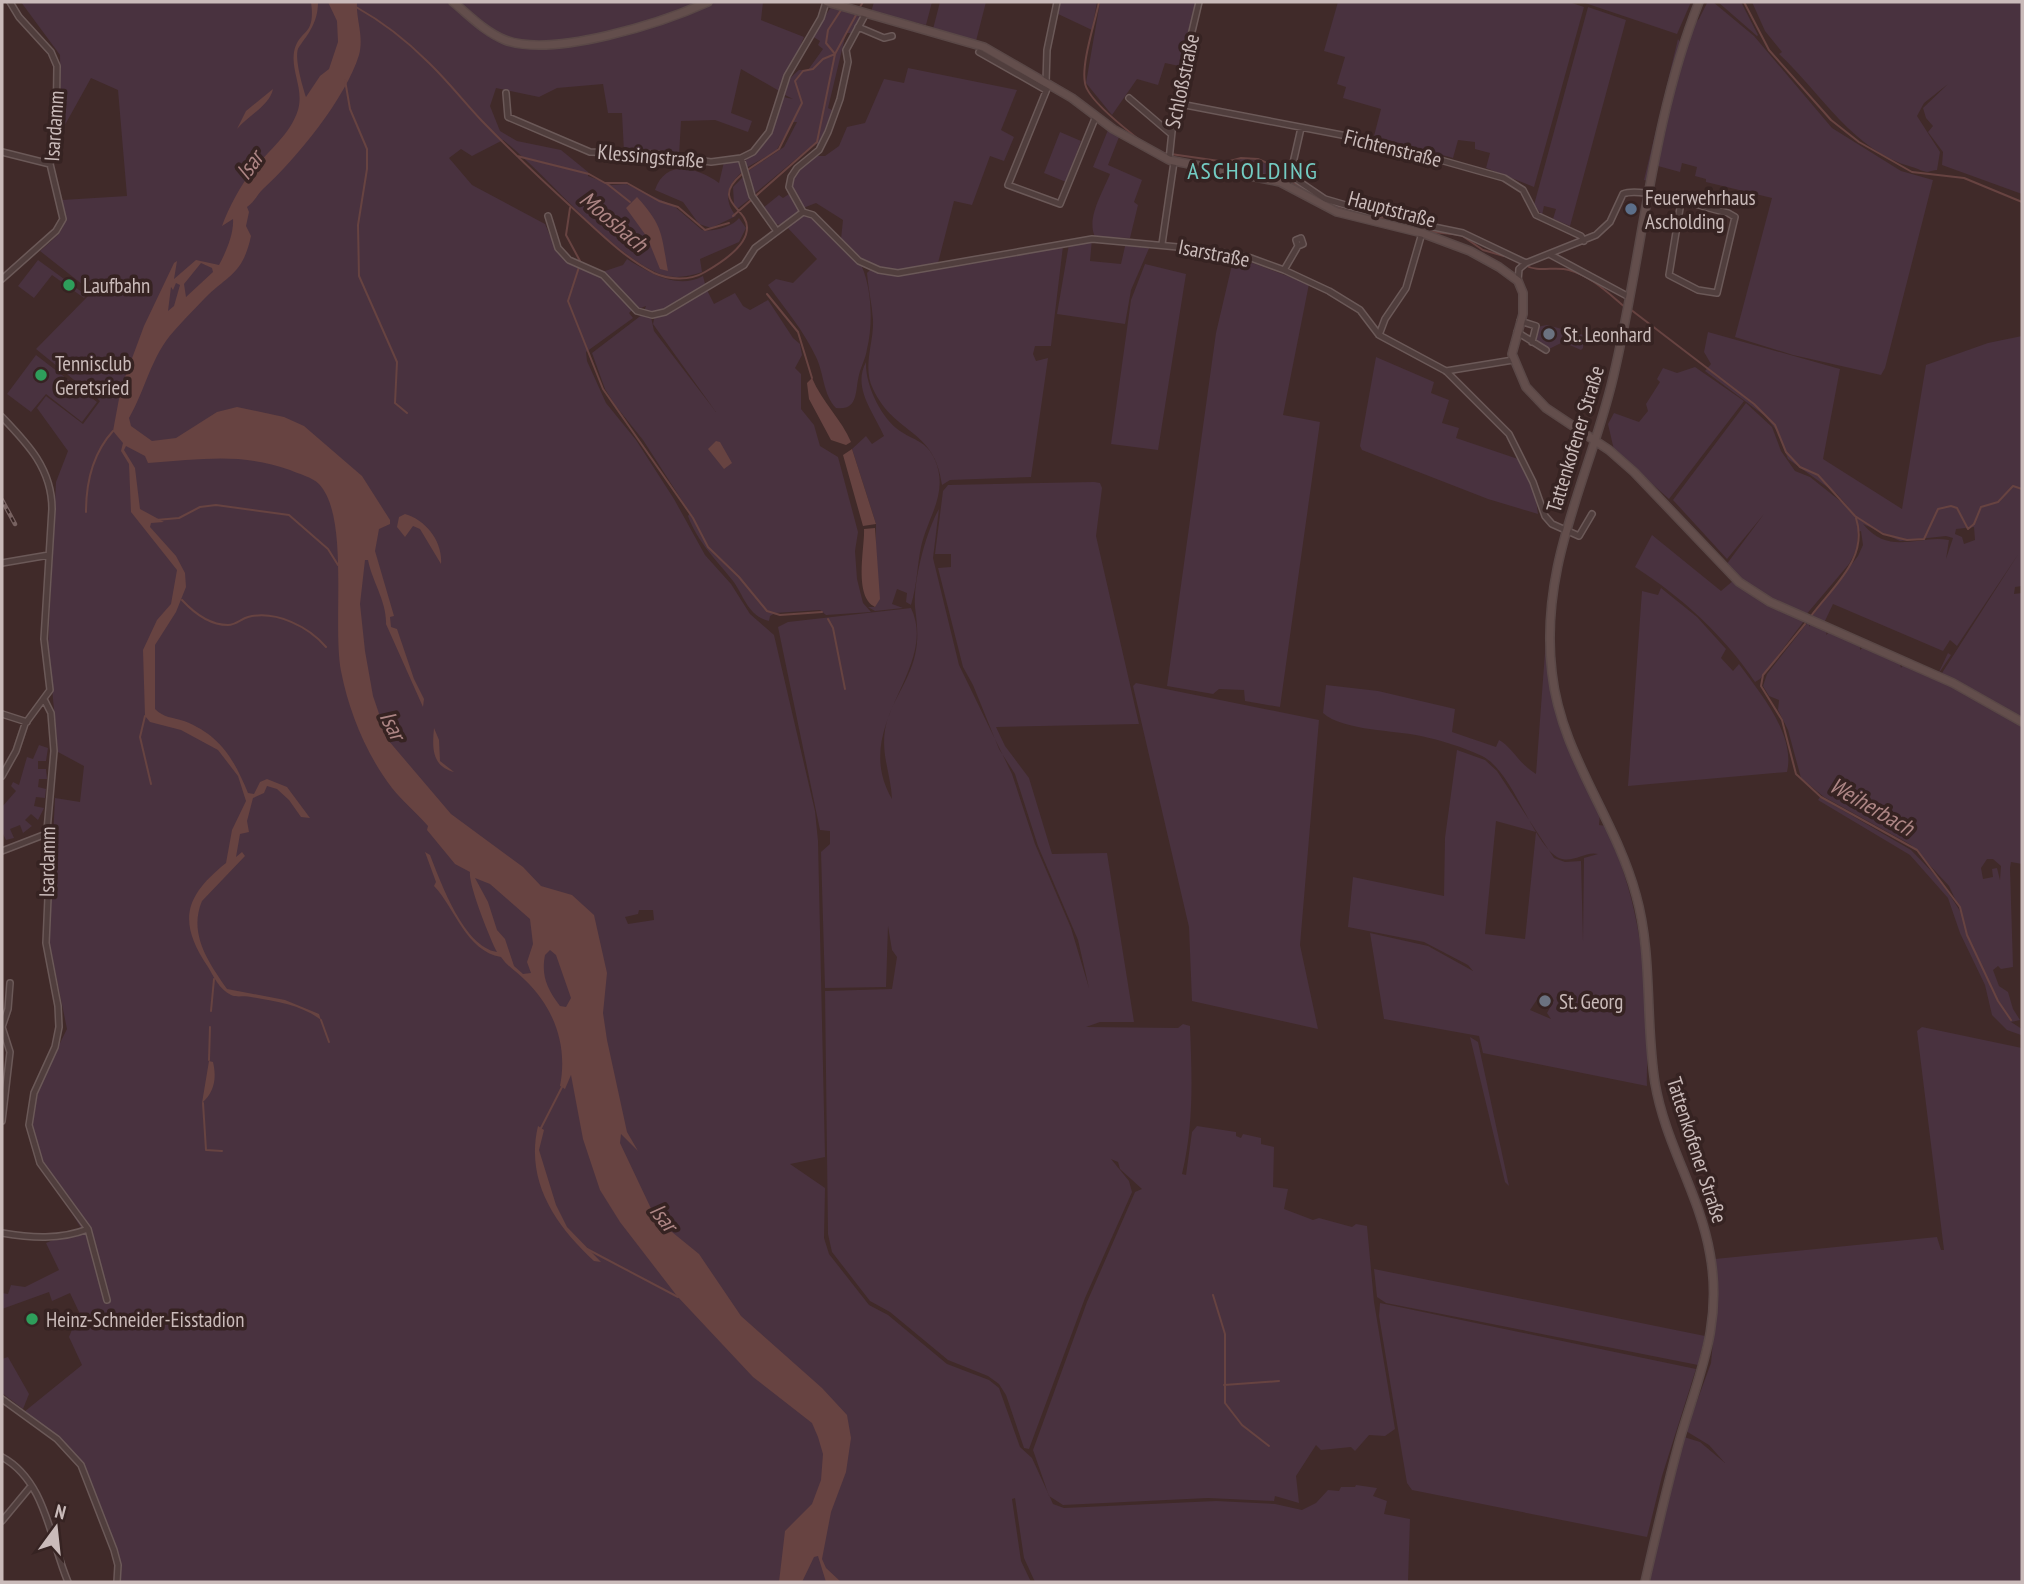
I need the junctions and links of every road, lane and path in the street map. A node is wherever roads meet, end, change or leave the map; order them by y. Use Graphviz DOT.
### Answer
graph roads {
  1 [pos="10,2"];
  2 [pos="453,2"];
  3 [pos="708,2"];
  4 [pos="827,2"];
  5 [pos="1057,2"];
  6 [pos="1199,2"];
  7 [pos="1699,2"];
  8 [pos="866,13"];
  9 [pos="859,27"];
  10 [pos="892,36"];
  11 [pos="979,52"];
  12 [pos="1047,86"];
  13 [pos="506,93"];
  14 [pos="1129,98"];
  15 [pos="1175,103"];
  16 [pos="1096,116"];
  17 [pos="1301,128"];
  18 [pos="1170,133"];
  19 [pos="2,152"];
  20 [pos="1171,157"];
  21 [pos="741,158"];
  22 [pos="50,164"];
  23 [pos="1289,181"];
  24 [pos="1649,194"];
  25 [pos="1681,202"];
  26 [pos="803,212"];
  27 [pos="548,216"];
  28 [pos="1409,221"];
  29 [pos="776,230"];
  30 [pos="1422,233"];
  31 [pos="1584,241"];
  32 [pos="1162,244"];
  33 [pos="1298,246"];
  34 [pos="1551,255"];
  35 [pos="1523,266"];
  36 [pos="1284,270"];
  37 [pos="1510,275"];
  38 [pos="2,279"];
  39 [pos="1518,281"];
  40 [pos="1629,300"];
  41 [pos="1385,319"];
  42 [pos="1371,321"];
  43 [pos="1520,321"];
  44 [pos="1516,331"];
  45 [pos="1379,335"];
  46 [pos="1532,342"];
  47 [pos="1546,350"];
  48 [pos="1513,360"];
  49 [pos="1446,371"];
  50 [pos="2,417"];
  51 [pos="1595,441"];
  52 [pos="1592,514"];
  53 [pos="1566,529"];
  54 [pos="49,555"];
  55 [pos="2,563"];
  56 [pos="45,701"];
  57 [pos="2,714"];
  58 [pos="27,722"];
  59 [pos="2022,722"];
  60 [pos="2,776"];
  61 [pos="46,834"];
  62 [pos="2,851"];
  63 [pos="10,984"];
  64 [pos="2,1027"];
  65 [pos="5,1071"];
  66 [pos="2,1121"];
  67 [pos="88,1229"];
  68 [pos="2,1233"];
  69 [pos="107,1300"];
  70 [pos="2,1399"];
  71 [pos="2,1457"];
  72 [pos="31,1486"];
  73 [pos="2,1521"];
  74 [pos="68,1582"];
  75 [pos="117,1582"];
  76 [pos="1645,1582"];
  1 -- 22 [label="street, Isardamm"];
  2 -- 3 [label="main road"];
  4 -- 8 [label="main road, Hauptstraße"];
  4 -- 21 [label="street"];
  5 -- 12 [label="street"];
  6 -- 15 [label="street, Schloßstraße"];
  7 -- 24 [label="main road, Tattenkofener Straße"];
  8 -- 9 [label="street"];
  8 -- 12 [label="main road, Hauptstraße"];
  9 -- 10 [label="street"];
  9 -- 26 [label="street"];
  11 -- 12 [label="street"];
  12 -- 16 [label="main road, Hauptstraße"];
  12 -- 16 [label="street"];
  13 -- 21 [label="street, Klessingstraße"];
  14 -- 18 [label="street"];
  15 -- 17 [label="street, Fichtenstraße"];
  15 -- 18 [label="street, Schloßstraße"];
  16 -- 20 [label="main road, Hauptstraße"];
  17 -- 23 [label="street"];
  17 -- 31 [label="street, Fichtenstraße"];
  18 -- 20 [label="street, Schloßstraße"];
  19 -- 22 [label="street"];
  20 -- 23 [label="main road, Hauptstraße"];
  20 -- 32 [label="street, Schloßstraße"];
  21 -- 29 [label="street"];
  22 -- 38 [label="street, Isardamm"];
  23 -- 28 [label="street"];
  23 -- 28 [label="main road, Hauptstraße"];
  24 -- 25 [label="street"];
  24 -- 31 [label="street"];
  24 -- 40 [label="main road, Tattenkofener Straße"];
  25 -- 25 [label="street"];
  26 -- 29 [label="street"];
  26 -- 32 [label="street, Isarstraße"];
  27 -- 29 [label="street"];
  28 -- 30 [label="main road, Hauptstraße"];
  28 -- 35 [label="street"];
  30 -- 37 [label="main road, Hauptstraße"];
  30 -- 41 [label="street"];
  31 -- 34 [label="street"];
  32 -- 36 [label="street, Isarstraße"];
  33 -- 36 [label="street"];
  34 -- 35 [label="street"];
  34 -- 40 [label="street"];
  35 -- 37 [label="street"];
  35 -- 39 [label="street"];
  36 -- 42 [label="street, Isarstraße"];
  37 -- 39 [label="main road, Hauptstraße"];
  39 -- 43 [label="main road"];
  40 -- 51 [label="main road, Tattenkofener Straße"];
  41 -- 42 [label="street"];
  41 -- 45 [label="street"];
  42 -- 45 [label="street, Isarstraße"];
  43 -- 44 [label="main road"];
  43 -- 46 [label="street"];
  44 -- 46 [label="street"];
  44 -- 48 [label="main road"];
  45 -- 49 [label="street"];
  46 -- 47 [label="street"];
  48 -- 49 [label="street"];
  48 -- 51 [label="main road"];
  49 -- 53 [label="street"];
  50 -- 54 [label="street, Isardamm"];
  51 -- 53 [label="main road, Tattenkofener Straße"];
  51 -- 59 [label="main road"];
  52 -- 53 [label="street, Tattenkofener Straße"];
  53 -- 76 [label="main road, Tattenkofener Straße"];
  54 -- 55 [label="street"];
  54 -- 56 [label="street, Isardamm"];
  56 -- 58 [label="street"];
  56 -- 61 [label="street, Isardamm"];
  57 -- 58 [label="street"];
  58 -- 60 [label="street"];
  61 -- 62 [label="street"];
  61 -- 67 [label="street, Isardamm"];
  63 -- 64 [label="street"];
  64 -- 65 [label="street"];
  65 -- 66 [label="street"];
  67 -- 68 [label="street"];
  67 -- 69 [label="street, Isardamm"];
  70 -- 75 [label="street"];
  71 -- 72 [label="street"];
  72 -- 73 [label="street"];
  72 -- 74 [label="street"];
}
